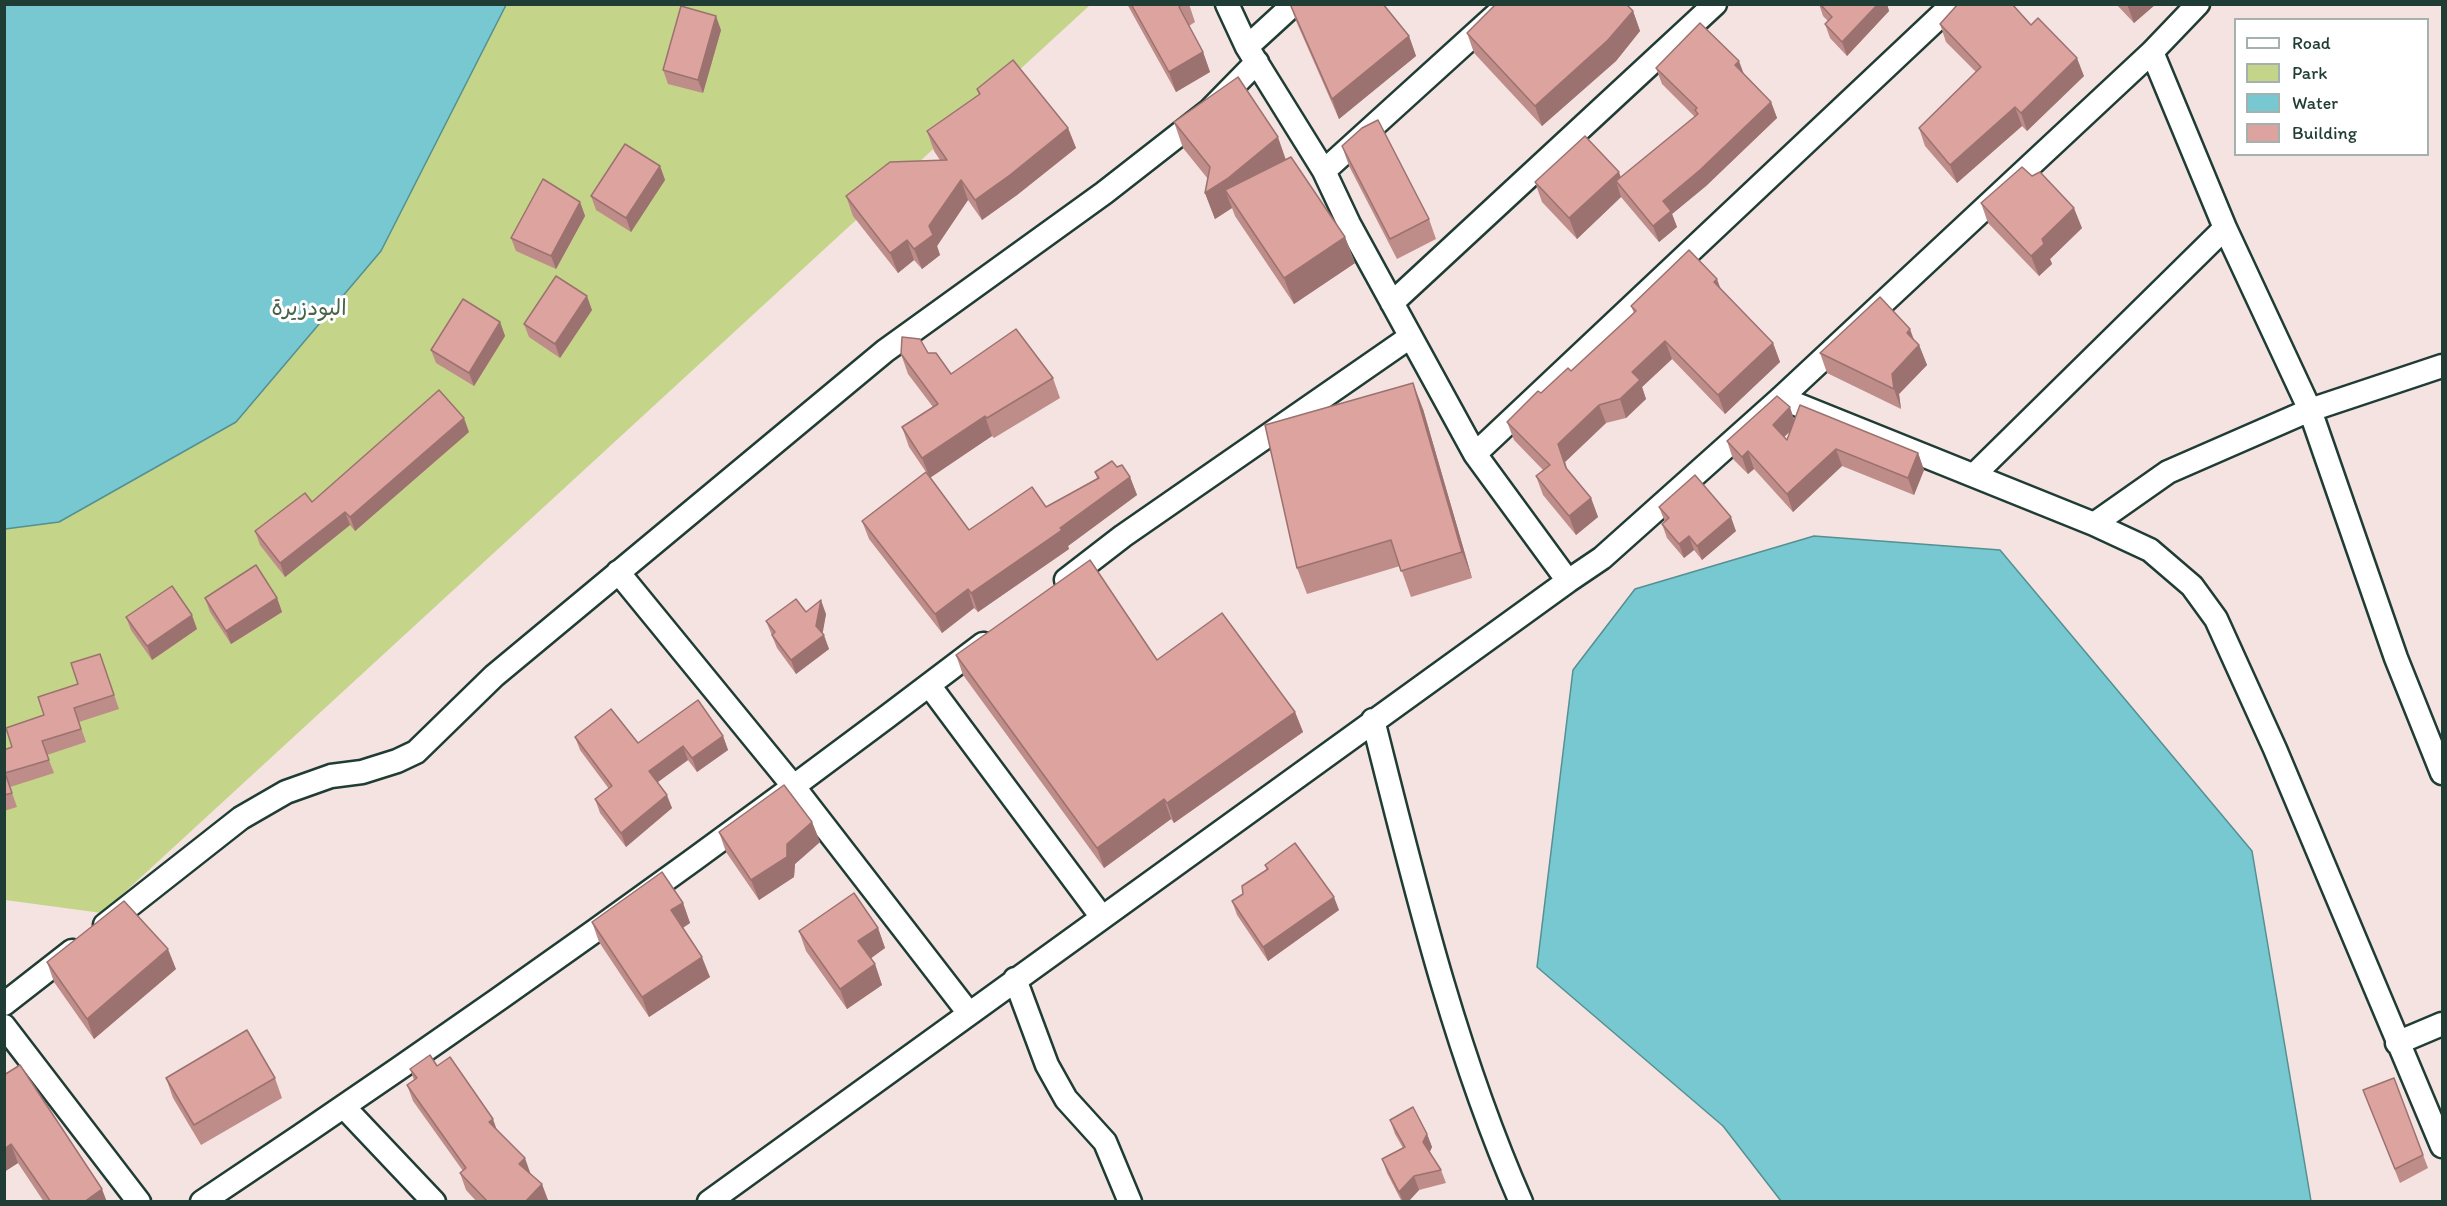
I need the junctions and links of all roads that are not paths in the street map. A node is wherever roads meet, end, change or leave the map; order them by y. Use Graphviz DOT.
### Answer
graph roads {
  1 [pos="1227,4"];
  2 [pos="1294,4"];
  3 [pos="1508,4"];
  4 [pos="1715,4"];
  5 [pos="1953,4"];
  6 [pos="2198,4"];
  7 [pos="2152,52"];
  8 [pos="1252,55"];
  9 [pos="1324,171"];
  10 [pos="2225,228"];
  11 [pos="1392,303"];
  12 [pos="1410,336"];
  13 [pos="2442,366"];
  14 [pos="1781,398"];
  15 [pos="2310,410"];
  16 [pos="1475,454"];
  17 [pos="1975,474"];
  18 [pos="2094,524"];
  19 [pos="618,572"];
  20 [pos="1568,581"];
  21 [pos="1049,593"];
  22 [pos="1002,628"];
  23 [pos="928,685"];
  24 [pos="1373,720"];
  25 [pos="2442,773"];
  26 [pos="794,787"];
  27 [pos="1101,916"];
  28 [pos="1015,979"];
  29 [pos="4,1004"];
  30 [pos="968,1012"];
  31 [pos="2442,1024"];
  32 [pos="4,1026"];
  33 [pos="2397,1043"];
  34 [pos="344,1107"];
  35 [pos="2442,1146"];
  36 [pos="139,1202"];
  37 [pos="202,1202"];
  38 [pos="434,1202"];
  39 [pos="709,1202"];
  40 [pos="1130,1202"];
  41 [pos="1521,1202"];
  1 -- 8 [label="street"];
  2 -- 8 [label="street"];
  3 -- 9 [label="street"];
  4 -- 11 [label="street"];
  5 -- 16 [label="street"];
  6 -- 7 [label="street"];
  7 -- 10 [label="street"];
  7 -- 14 [label="street"];
  8 -- 9 [label="street"];
  8 -- 19 [label="street"];
  9 -- 11 [label="street"];
  10 -- 15 [label="street"];
  10 -- 17 [label="street"];
  11 -- 12 [label="street"];
  12 -- 16 [label="street"];
  12 -- 21 [label="street"];
  13 -- 15 [label="street"];
  14 -- 17 [label="street"];
  14 -- 20 [label="street"];
  15 -- 18 [label="street"];
  15 -- 25 [label="street"];
  16 -- 20 [label="street"];
  17 -- 18 [label="street"];
  18 -- 33 [label="street"];
  19 -- 26 [label="street"];
  19 -- 29 [label="street"];
  20 -- 24 [label="street"];
  22 -- 23 [label="street"];
  23 -- 26 [label="street"];
  23 -- 27 [label="street"];
  24 -- 27 [label="street"];
  24 -- 41 [label="street"];
  26 -- 30 [label="street"];
  26 -- 34 [label="street"];
  27 -- 28 [label="street"];
  28 -- 30 [label="street"];
  28 -- 40 [label="street"];
  30 -- 39 [label="street"];
  31 -- 33 [label="street"];
  32 -- 36 [label="street"];
  33 -- 35 [label="street"];
  34 -- 37 [label="street"];
  34 -- 38 [label="street"];
}
